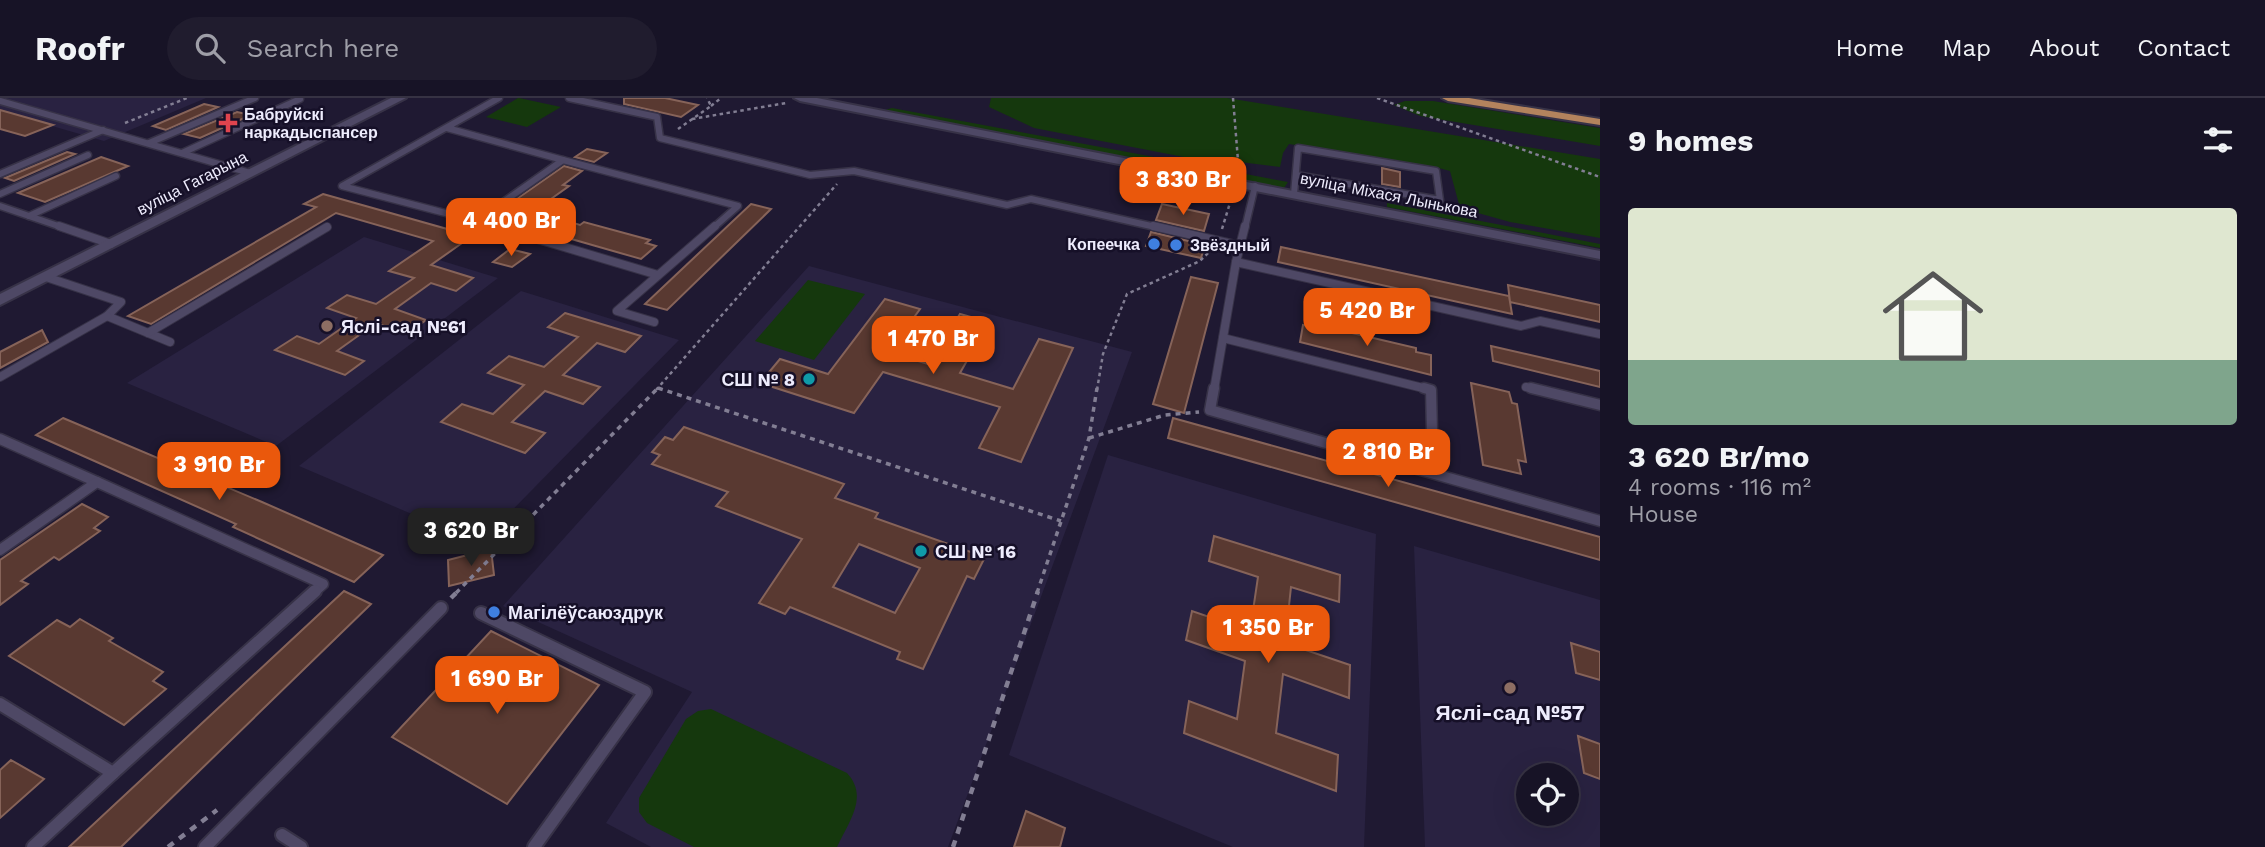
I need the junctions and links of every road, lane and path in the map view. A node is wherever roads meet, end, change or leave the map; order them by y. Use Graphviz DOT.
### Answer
graph roads {
  1 [pos="255,98"];
  2 [pos="298,98"];
  3 [pos="400,98"];
  4 [pos="499,98"];
  5 [pos="569,98"];
  6 [pos="707,98"];
  7 [pos="721,98"];
  8 [pos="1377,98"];
  9 [pos="1448,98"];
  10 [pos="1497,98"];
  11 [pos="803,99"];
  12 [pos="0,101"];
  13 [pos="711,106"];
  14 [pos="1600,114"];
  15 [pos="692,119"];
  16 [pos="1600,122"];
  17 [pos="447,128"];
  18 [pos="103,130"];
  19 [pos="665,139"];
  20 [pos="149,144"];
  21 [pos="181,153"];
  22 [pos="88,155"];
  23 [pos="563,160"];
  24 [pos="848,172"];
  25 [pos="250,173"];
  26 [pos="0,174"];
  27 [pos="1296,175"];
  28 [pos="116,176"];
  29 [pos="1600,177"];
  30 [pos="1255,187"];
  31 [pos="0,194"];
  32 [pos="1294,194"];
  33 [pos="0,206"];
  34 [pos="29,216"];
  35 [pos="476,221"];
  36 [pos="327,227"];
  37 [pos="1220,242"];
  38 [pos="111,244"];
  39 [pos="1241,246"];
  40 [pos="1600,255"];
  41 [pos="1237,262"];
  42 [pos="658,275"];
  43 [pos="46,277"];
  44 [pos="0,300"];
  45 [pos="107,316"];
  46 [pos="654,323"];
  47 [pos="148,333"];
  48 [pos="1600,334"];
  49 [pos="1223,338"];
  50 [pos="170,342"];
  51 [pos="0,377"];
  52 [pos="1527,387"];
  53 [pos="658,388"];
  54 [pos="1600,405"];
  55 [pos="1210,410"];
  56 [pos="1089,438"];
  57 [pos="0,439"];
  58 [pos="1433,473"];
  59 [pos="97,482"];
  60 [pos="1061,521"];
  61 [pos="1600,521"];
  62 [pos="0,550"];
  63 [pos="441,608"];
  64 [pos="481,613"];
  65 [pos="0,704"];
  66 [pos="113,772"];
  67 [pos="282,835"];
  68 [pos="33,847"];
  69 [pos="205,847"];
  70 [pos="301,847"];
  71 [pos="534,847"];
  72 [pos="953,847"];
  1 -- 20 [label="lane"];
  2 -- 21 [label="lane"];
  3 -- 25 [label="street, вуліца Гагарына"];
  4 -- 17 [label="lane"];
  5 -- 19 [label="lane"];
  6 -- 13 [label="path"];
  7 -- 13 [label="path"];
  8 -- 29 [label="path"];
  9 -- 16 [label="main road"];
  10 -- 14 [label="main road"];
  11 -- 15 [label="path"];
  11 -- 30 [label="street, вуліца Міхася Лынькова"];
  12 -- 18 [label="lane"];
  13 -- 15 [label="path"];
  15 -- 19 [label="path"];
  17 -- 23 [label="lane"];
  17 -- 35 [label="lane"];
  18 -- 20 [label="lane"];
  18 -- 26 [label="lane"];
  19 -- 24 [label="lane"];
  20 -- 21 [label="lane"];
  21 -- 25 [label="lane"];
  22 -- 31 [label="lane"];
  23 -- 35 [label="lane"];
  23 -- 42 [label="lane"];
  24 -- 37 [label="lane"];
  24 -- 53 [label="path"];
  25 -- 38 [label="street, вуліца Гагарына"];
  27 -- 27 [label="lane"];
  27 -- 32 [label="lane"];
  28 -- 34 [label="lane"];
  30 -- 32 [label="street, вуліца Міхася Лынькова"];
  30 -- 39 [label="lane"];
  32 -- 40 [label="street, вуліца Міхася Лынькова"];
  33 -- 34 [label="lane"];
  34 -- 38 [label="lane"];
  35 -- 42 [label="lane"];
  36 -- 47 [label="lane"];
  37 -- 39 [label="lane"];
  37 -- 56 [label="path"];
  38 -- 43 [label="street, вуліца Гагарына"];
  39 -- 41 [label="lane"];
  41 -- 48 [label="lane"];
  41 -- 49 [label="lane"];
  42 -- 46 [label="lane"];
  43 -- 44 [label="street, вуліца Гагарына"];
  43 -- 45 [label="lane"];
  45 -- 47 [label="lane"];
  45 -- 51 [label="lane"];
  47 -- 50 [label="lane"];
  49 -- 55 [label="lane"];
  49 -- 58 [label="lane"];
  52 -- 54 [label="lane"];
  53 -- 60 [label="path"];
  53 -- 63 [label="path"];
  55 -- 56 [label="path"];
  55 -- 58 [label="lane"];
  56 -- 60 [label="path"];
  57 -- 59 [label="lane"];
  58 -- 61 [label="lane"];
  59 -- 62 [label="lane"];
  59 -- 66 [label="lane"];
  60 -- 72 [label="path"];
  63 -- 69 [label="lane"];
  64 -- 71 [label="lane"];
  65 -- 66 [label="lane"];
  66 -- 68 [label="lane"];
  67 -- 70 [label="lane"];
}
